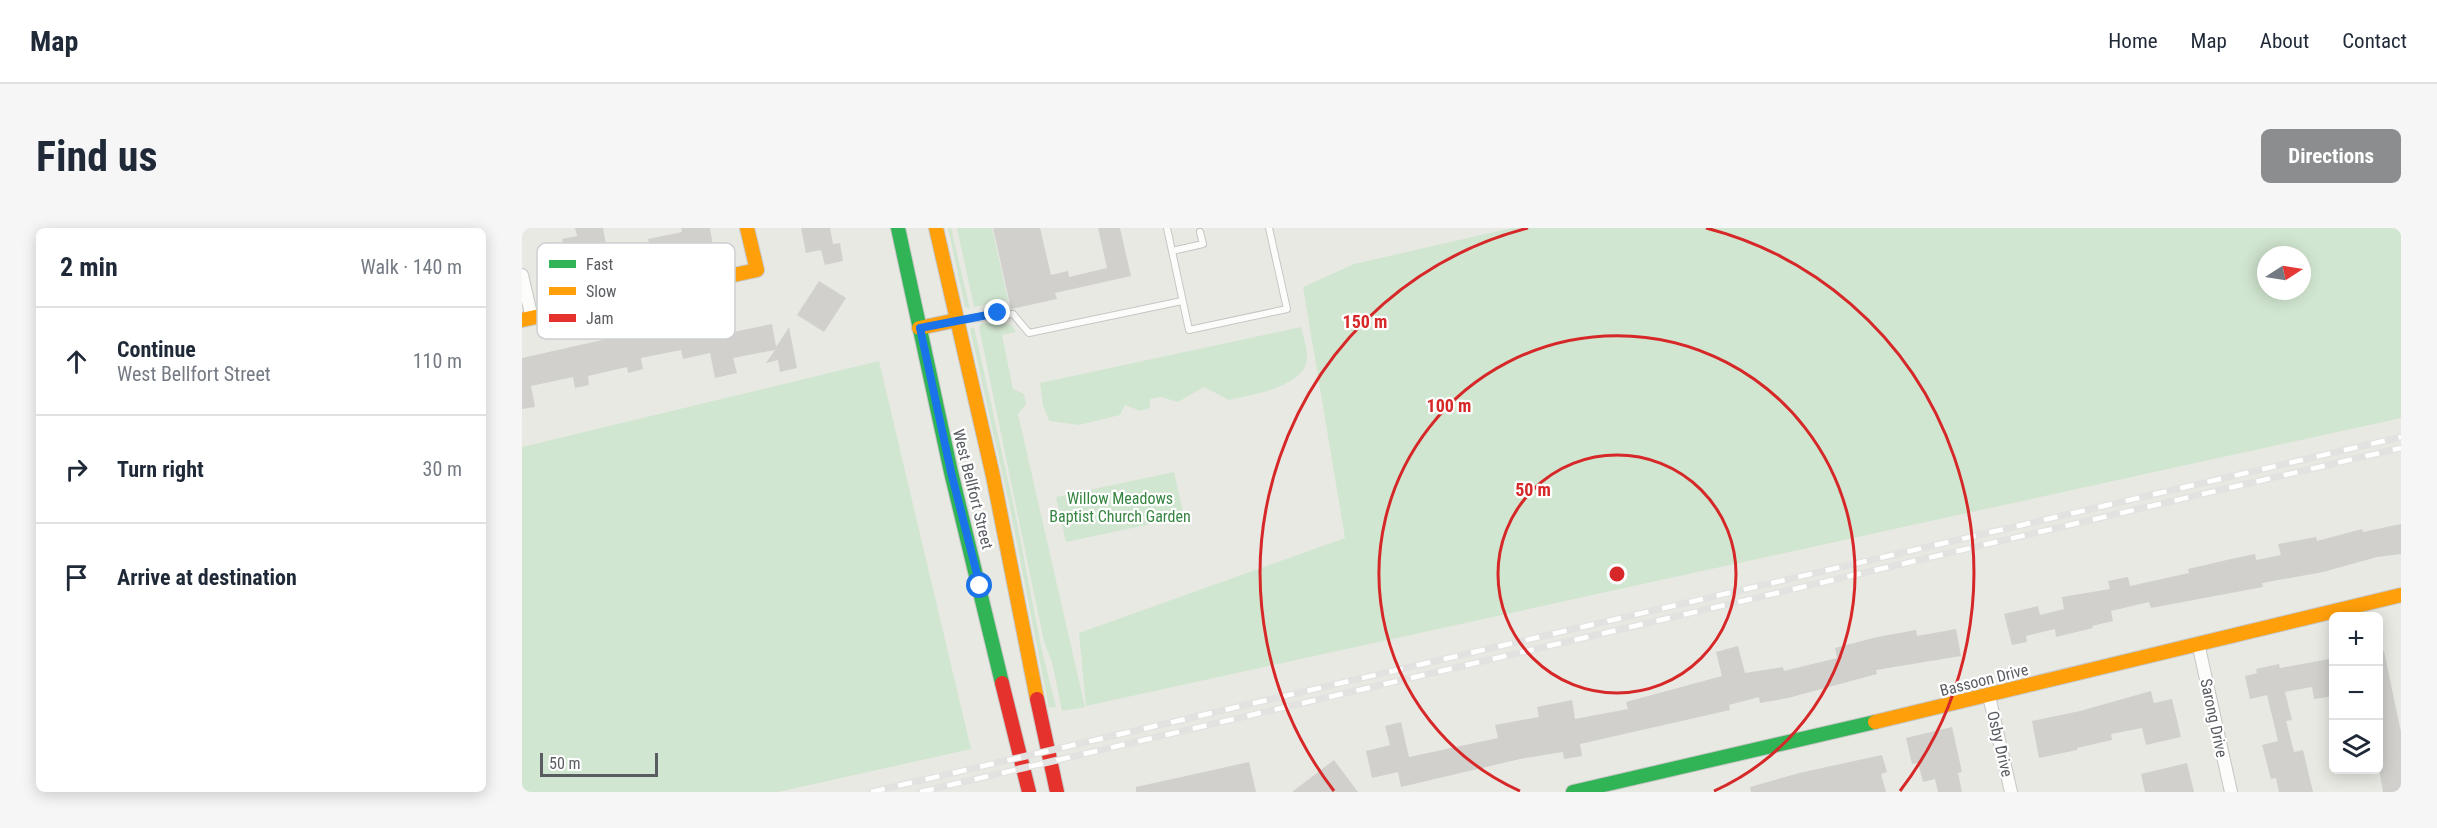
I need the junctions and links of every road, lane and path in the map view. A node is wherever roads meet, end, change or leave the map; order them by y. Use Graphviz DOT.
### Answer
graph roads {
  1 [pos="747,228"];
  2 [pos="898,228"];
  3 [pos="936,228"];
  4 [pos="1167,228"];
  5 [pos="1269,228"];
  6 [pos="1200,232"];
  7 [pos="1172,251"];
  8 [pos="522,275"];
  9 [pos="735,275"];
  10 [pos="1182,301"];
  11 [pos="527,319"];
  12 [pos="957,320"];
  13 [pos="920,328"];
  14 [pos="2401,595"];
  15 [pos="2198,643"];
  16 [pos="1989,696"];
  17 [pos="1029,792"];
  18 [pos="1057,792"];
  19 [pos="1573,792"];
  20 [pos="2011,792"];
  21 [pos="2231,792"];
  1 -- 9 [label="main road"];
  2 -- 13 [label="main road, West Bellfort Street"];
  3 -- 12 [label="main road, West Bellfort Street"];
  4 -- 7 [label="lane"];
  5 -- 10 [label="lane"];
  6 -- 7 [label="lane"];
  7 -- 10 [label="lane"];
  8 -- 11 [label="street"];
  10 -- 12 [label="lane"];
  12 -- 13 [label="main road"];
  12 -- 18 [label="main road, West Bellfort Street"];
  13 -- 17 [label="main road, West Bellfort Street"];
  14 -- 15 [label="main road, Bassoon Drive"];
  15 -- 16 [label="main road, Bassoon Drive"];
  15 -- 21 [label="street, Sarong Drive"];
  16 -- 19 [label="main road, Bassoon Drive"];
  16 -- 20 [label="street, Osby Drive"];
}
